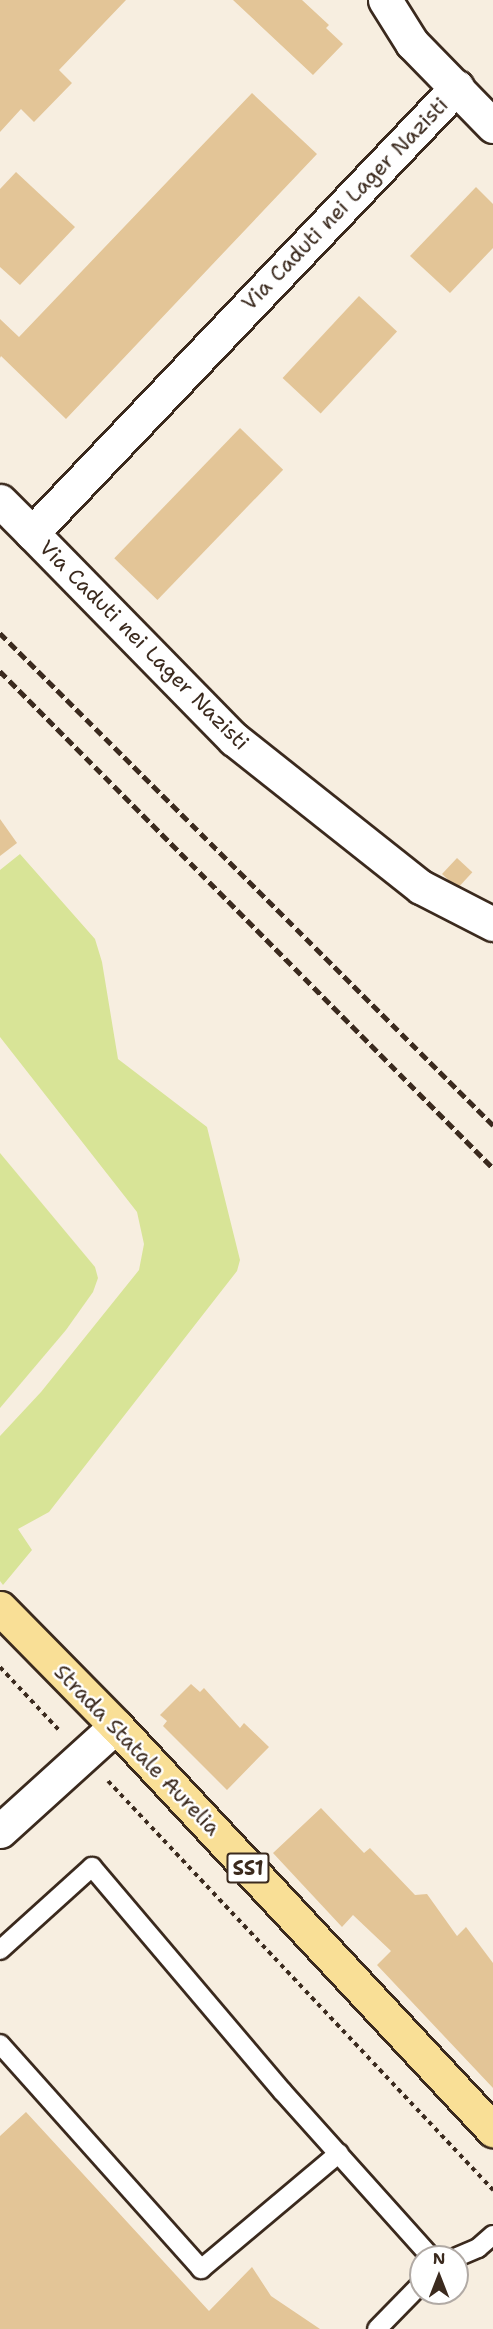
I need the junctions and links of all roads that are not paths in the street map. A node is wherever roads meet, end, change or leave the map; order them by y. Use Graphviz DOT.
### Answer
graph roads {
  1 [pos="385,0"];
  2 [pos="457,87"];
  3 [pos="493,126"];
  4 [pos="0,501"];
  5 [pos="32,533"];
  6 [pos="493,924"];
  7 [pos="0,1608"];
  8 [pos="116,1726"];
  9 [pos="0,1832"];
  10 [pos="0,1950"];
  11 [pos="0,2044"];
  12 [pos="493,2130"];
  13 [pos="339,2153"];
  14 [pos="493,2235"];
  15 [pos="420,2245"];
  16 [pos="469,2252"];
  17 [pos="409,2296"];
  18 [pos="377,2329"];
  1 -- 2 [label="street"];
  2 -- 3 [label="street"];
  2 -- 5 [label="street, Via Caduti nei Lager Nazisti"];
  4 -- 5 [label="street"];
  5 -- 6 [label="street, Via Caduti nei Lager Nazisti"];
  7 -- 8 [label="main road, Strada Statale Aurelia / SS1"];
  8 -- 9 [label="street"];
  8 -- 12 [label="main road, Strada Statale Aurelia / SS1"];
  10 -- 13 [label="lane"];
  11 -- 13 [label="lane"];
  13 -- 15 [label="lane"];
  14 -- 16 [label="lane"];
  17 -- 18 [label="lane"];
}
